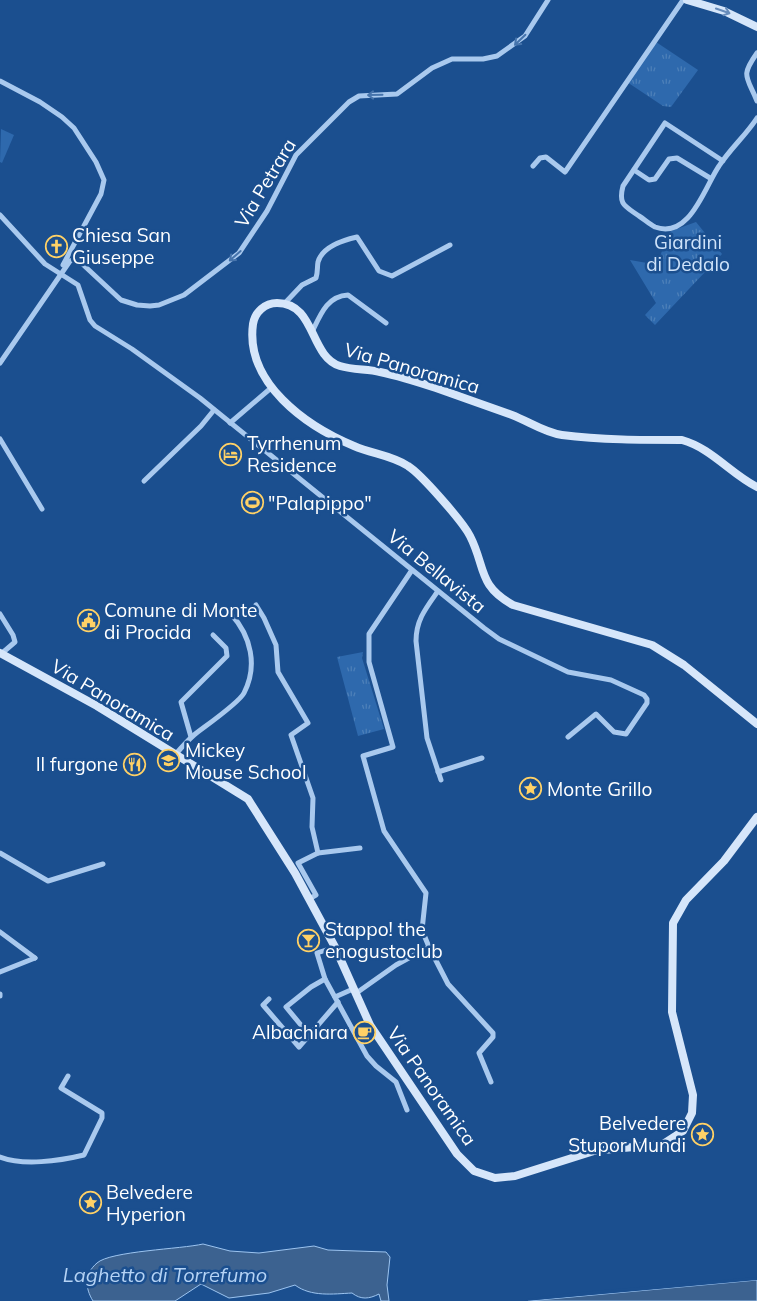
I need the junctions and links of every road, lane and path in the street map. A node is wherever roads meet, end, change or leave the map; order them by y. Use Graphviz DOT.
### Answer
graph roads {
  1 [pos="548,0"];
  2 [pos="683,0"];
  3 [pos="687,0"];
  4 [pos="757,27"];
  5 [pos="757,53"];
  6 [pos="0,80"];
  7 [pos="757,101"];
  8 [pos="757,118"];
  9 [pos="722,160"];
  10 [pos="533,166"];
  11 [pos="634,170"];
  12 [pos="710,178"];
  13 [pos="0,215"];
  14 [pos="450,245"];
  15 [pos="60,272"];
  16 [pos="284,304"];
  17 [pos="386,323"];
  18 [pos="313,330"];
  19 [pos="0,363"];
  20 [pos="271,388"];
  21 [pos="214,410"];
  22 [pos="230,423"];
  23 [pos="0,439"];
  24 [pos="144,481"];
  25 [pos="757,487"];
  26 [pos="42,509"];
  27 [pos="412,570"];
  28 [pos="438,591"];
  29 [pos="256,604"];
  30 [pos="0,614"];
  31 [pos="232,614"];
  32 [pos="213,635"];
  33 [pos="1,654"];
  34 [pos="757,724"];
  35 [pos="191,737"];
  36 [pos="568,737"];
  37 [pos="174,755"];
  38 [pos="482,758"];
  39 [pos="438,772"];
  40 [pos="441,780"];
  41 [pos="757,816"];
  42 [pos="360,848"];
  43 [pos="0,853"];
  44 [pos="318,853"];
  45 [pos="103,864"];
  46 [pos="309,899"];
  47 [pos="0,932"];
  48 [pos="335,947"];
  49 [pos="429,947"];
  50 [pos="0,972"];
  51 [pos="325,979"];
  52 [pos="354,991"];
  53 [pos="269,999"];
  54 [pos="337,1000"];
  55 [pos="310,1036"];
  56 [pos="68,1076"];
  57 [pos="491,1082"];
  58 [pos="407,1110"];
  59 [pos="0,1157"];
  1 -- 15 [label="street, Via Petrara, one-way"];
  2 -- 10 [label="street"];
  3 -- 4 [label="street, one-way"];
  5 -- 7 [label="street"];
  6 -- 15 [label="street"];
  8 -- 9 [label="street"];
  9 -- 11 [label="street"];
  9 -- 12 [label="street"];
  11 -- 12 [label="street"];
  11 -- 12 [label="street"];
  13 -- 15 [label="street, Via Bellavista"];
  14 -- 16 [label="street"];
  15 -- 19 [label="street"];
  15 -- 21 [label="street, Via Bellavista"];
  16 -- 18 [label="street, Via Panoramica"];
  16 -- 20 [label="street"];
  17 -- 18 [label="street"];
  18 -- 25 [label="street, Via Panoramica"];
  20 -- 22 [label="street"];
  20 -- 34 [label="street"];
  21 -- 22 [label="street, Via Bellavista"];
  21 -- 24 [label="street"];
  22 -- 27 [label="street, Via Bellavista"];
  23 -- 26 [label="street"];
  27 -- 28 [label="street, Via Bellavista"];
  27 -- 49 [label="street"];
  28 -- 36 [label="street, Via Bellavista"];
  28 -- 39 [label="street"];
  29 -- 44 [label="street"];
  30 -- 33 [label="street"];
  31 -- 35 [label="street"];
  32 -- 35 [label="street"];
  33 -- 37 [label="street, Via Panoramica"];
  35 -- 37 [label="street"];
  37 -- 46 [label="street, Via Panoramica"];
  38 -- 39 [label="street"];
  39 -- 40 [label="street"];
  41 -- 52 [label="street, Via Panoramica"];
  42 -- 44 [label="street"];
  43 -- 45 [label="street"];
  44 -- 46 [label="street"];
  46 -- 48 [label="street, Via Panoramica"];
  47 -- 50 [label="street"];
  48 -- 51 [label="street"];
  48 -- 52 [label="street, Via Panoramica"];
  49 -- 52 [label="street"];
  49 -- 57 [label="street"];
  51 -- 54 [label="street"];
  51 -- 55 [label="street"];
  52 -- 54 [label="street"];
  53 -- 55 [label="street"];
  54 -- 55 [label="street"];
  54 -- 58 [label="street"];
  56 -- 59 [label="street"];
}
